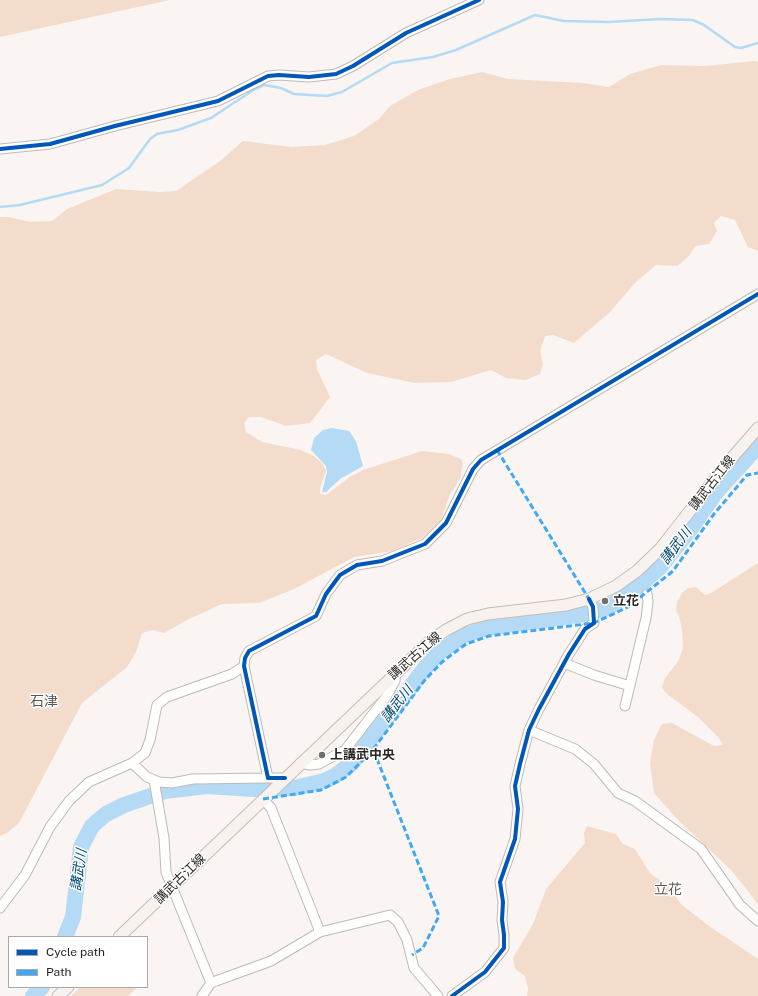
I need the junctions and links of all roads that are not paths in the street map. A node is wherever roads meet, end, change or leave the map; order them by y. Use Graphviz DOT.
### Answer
graph roads {
  1 [pos="479,0"];
  2 [pos="0,149"];
  3 [pos="758,294"];
  4 [pos="758,428"];
  5 [pos="647,594"];
  6 [pos="591,603"];
  7 [pos="564,664"];
  8 [pos="244,666"];
  9 [pos="396,672"];
  10 [pos="630,686"];
  11 [pos="625,706"];
  12 [pos="529,730"];
  13 [pos="132,763"];
  14 [pos="300,763"];
  15 [pos="268,778"];
  16 [pos="282,780"];
  17 [pos="154,783"];
  18 [pos="265,797"];
  19 [pos="171,888"];
  20 [pos="0,908"];
  21 [pos="758,921"];
  22 [pos="320,932"];
  23 [pos="120,936"];
  24 [pos="211,983"];
  25 [pos="67,988"];
  26 [pos="58,996"];
  27 [pos="202,996"];
  28 [pos="438,996"];
  29 [pos="452,996"];
  1 -- 2 [label="street"];
  3 -- 8 [label="street"];
  4 -- 6 [label="main road, 講武古江線"];
  5 -- 10 [label="street"];
  6 -- 7 [label="street"];
  6 -- 9 [label="main road, 講武古江線"];
  7 -- 10 [label="street"];
  7 -- 12 [label="street"];
  8 -- 13 [label="street"];
  8 -- 15 [label="street"];
  9 -- 14 [label="main road, 講武古江線"];
  9 -- 14 [label="street"];
  10 -- 11 [label="street"];
  12 -- 21 [label="street"];
  12 -- 29 [label="street"];
  13 -- 17 [label="street"];
  13 -- 20 [label="street"];
  14 -- 16 [label="main road, 講武古江線"];
  15 -- 16 [label="street"];
  15 -- 17 [label="street"];
  16 -- 18 [label="main road, 講武古江線"];
  17 -- 19 [label="street"];
  18 -- 19 [label="main road, 講武古江線"];
  18 -- 22 [label="street"];
  19 -- 23 [label="main road, 講武古江線"];
  19 -- 24 [label="street"];
  22 -- 24 [label="street"];
  22 -- 28 [label="street"];
  24 -- 27 [label="street"];
  25 -- 26 [label="main road"];
}
